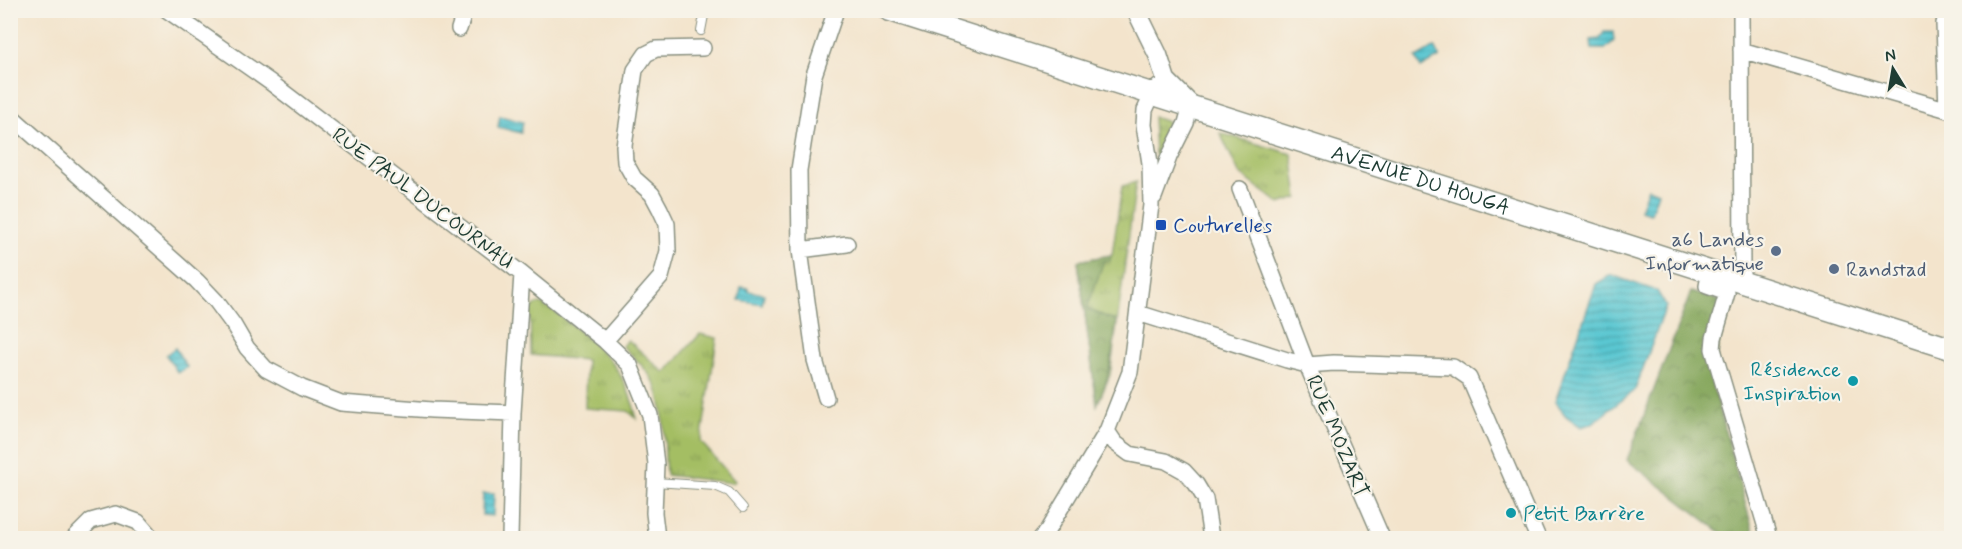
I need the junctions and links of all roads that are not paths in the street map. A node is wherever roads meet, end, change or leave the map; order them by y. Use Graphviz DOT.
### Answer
graph roads {
  1 [pos="167,10"];
  2 [pos="465,10"];
  3 [pos="705,10"];
  4 [pos="836,10"];
  5 [pos="889,10"];
  6 [pos="1136,10"];
  7 [pos="1741,10"];
  8 [pos="1952,14"];
  9 [pos="459,29"];
  10 [pos="701,31"];
  11 [pos="703,48"];
  12 [pos="1741,50"];
  13 [pos="1159,86"];
  14 [pos="1191,105"];
  15 [pos="1949,111"];
  16 [pos="10,115"];
  17 [pos="1240,189"];
  18 [pos="1151,205"];
  19 [pos="847,244"];
  20 [pos="800,250"];
  21 [pos="1710,271"];
  22 [pos="522,274"];
  23 [pos="1742,282"];
  24 [pos="1137,313"];
  25 [pos="605,341"];
  26 [pos="1952,349"];
  27 [pos="1307,364"];
  28 [pos="826,398"];
  29 [pos="513,413"];
  30 [pos="1107,431"];
  31 [pos="655,482"];
  32 [pos="743,508"];
  33 [pos="74,538"];
  34 [pos="152,538"];
  35 [pos="510,538"];
  36 [pos="657,538"];
  37 [pos="1041,538"];
  38 [pos="1211,538"];
  39 [pos="1382,538"];
  40 [pos="1538,538"];
  41 [pos="1769,538"];
  1 -- 22 [label="street, RUE PAUL DUCOURNAU"];
  2 -- 9 [label="street"];
  3 -- 10 [label="lane"];
  4 -- 20 [label="street"];
  5 -- 13 [label="main road, AVENUE DU HOUGA"];
  6 -- 13 [label="street"];
  7 -- 12 [label="street"];
  8 -- 15 [label="street"];
  11 -- 25 [label="street"];
  12 -- 15 [label="street"];
  12 -- 23 [label="street"];
  13 -- 14 [label="main road, AVENUE DU HOUGA"];
  13 -- 18 [label="street"];
  14 -- 18 [label="street"];
  14 -- 21 [label="main road, AVENUE DU HOUGA"];
  16 -- 29 [label="street"];
  17 -- 27 [label="street"];
  18 -- 24 [label="street"];
  19 -- 20 [label="street"];
  20 -- 28 [label="street"];
  21 -- 23 [label="main road, AVENUE DU HOUGA"];
  21 -- 41 [label="street"];
  22 -- 25 [label="street"];
  22 -- 29 [label="street, RUE PAUL DUCOURNAU"];
  23 -- 26 [label="main road, AVENUE DU HOUGA"];
  24 -- 27 [label="street, RUE MOZART"];
  24 -- 30 [label="street"];
  25 -- 31 [label="street"];
  27 -- 39 [label="street, RUE MOZART"];
  27 -- 40 [label="street"];
  29 -- 35 [label="street, RUE PAUL DUCOURNAU"];
  30 -- 37 [label="street"];
  30 -- 38 [label="street"];
  31 -- 32 [label="lane"];
  31 -- 36 [label="street"];
  33 -- 34 [label="street"];
}
